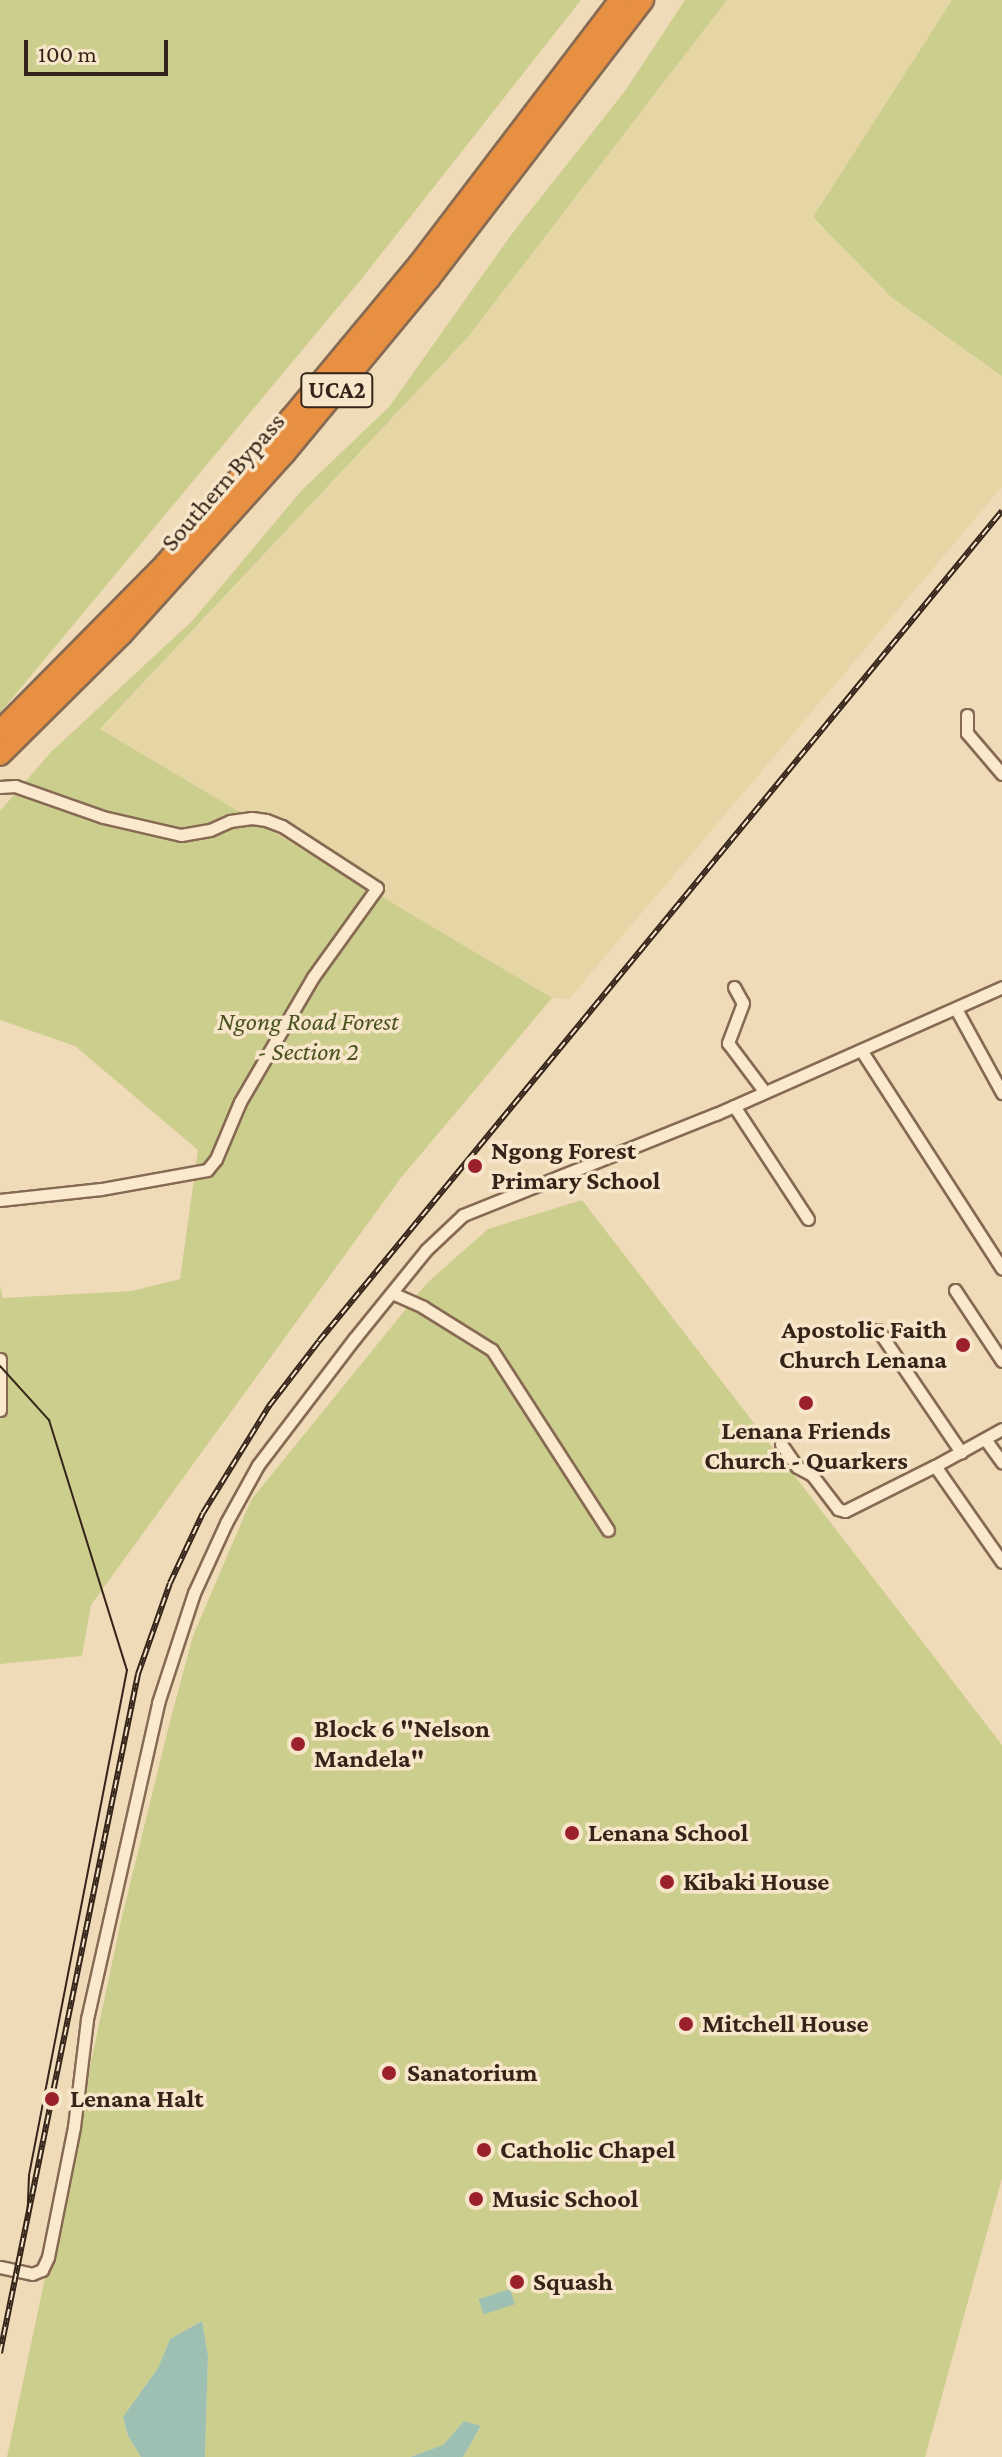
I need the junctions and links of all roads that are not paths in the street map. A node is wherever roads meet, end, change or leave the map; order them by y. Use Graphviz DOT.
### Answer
graph roads {
  1 [pos="620,0"];
  2 [pos="643,0"];
  3 [pos="967,715"];
  4 [pos="0,731"];
  5 [pos="0,755"];
  6 [pos="1002,774"];
  7 [pos="0,787"];
  8 [pos="734,987"];
  9 [pos="1002,987"];
  10 [pos="956,1009"];
  11 [pos="861,1050"];
  12 [pos="764,1091"];
  13 [pos="1002,1093"];
  14 [pos="734,1106"];
  15 [pos="0,1200"];
  16 [pos="808,1219"];
  17 [pos="1002,1269"];
  18 [pos="955,1290"];
  19 [pos="392,1293"];
  20 [pos="878,1330"];
  21 [pos="0,1359"];
  22 [pos="1002,1361"];
  23 [pos="0,1410"];
  24 [pos="1002,1429"];
  25 [pos="985,1439"];
  26 [pos="781,1444"];
  27 [pos="961,1452"];
  28 [pos="1002,1462"];
  29 [pos="935,1466"];
  30 [pos="608,1530"];
  31 [pos="1002,1562"];
  32 [pos="0,2267"];
  1 -- 4 [label="highway, Southern Bypass / UCA2"];
  2 -- 5 [label="highway, Southern Bypass / UCA2"];
  3 -- 6 [label="street"];
  7 -- 15 [label="street"];
  8 -- 12 [label="street"];
  9 -- 10 [label="street"];
  10 -- 11 [label="street"];
  10 -- 13 [label="street"];
  11 -- 12 [label="street"];
  11 -- 17 [label="street"];
  12 -- 14 [label="street"];
  14 -- 16 [label="street"];
  14 -- 19 [label="street"];
  18 -- 22 [label="street"];
  19 -- 30 [label="street"];
  19 -- 32 [label="street"];
  20 -- 27 [label="street"];
  21 -- 23 [label="street"];
  24 -- 25 [label="street"];
  25 -- 27 [label="street"];
  25 -- 28 [label="street"];
  26 -- 29 [label="street"];
  27 -- 29 [label="street"];
  29 -- 31 [label="street"];
}
